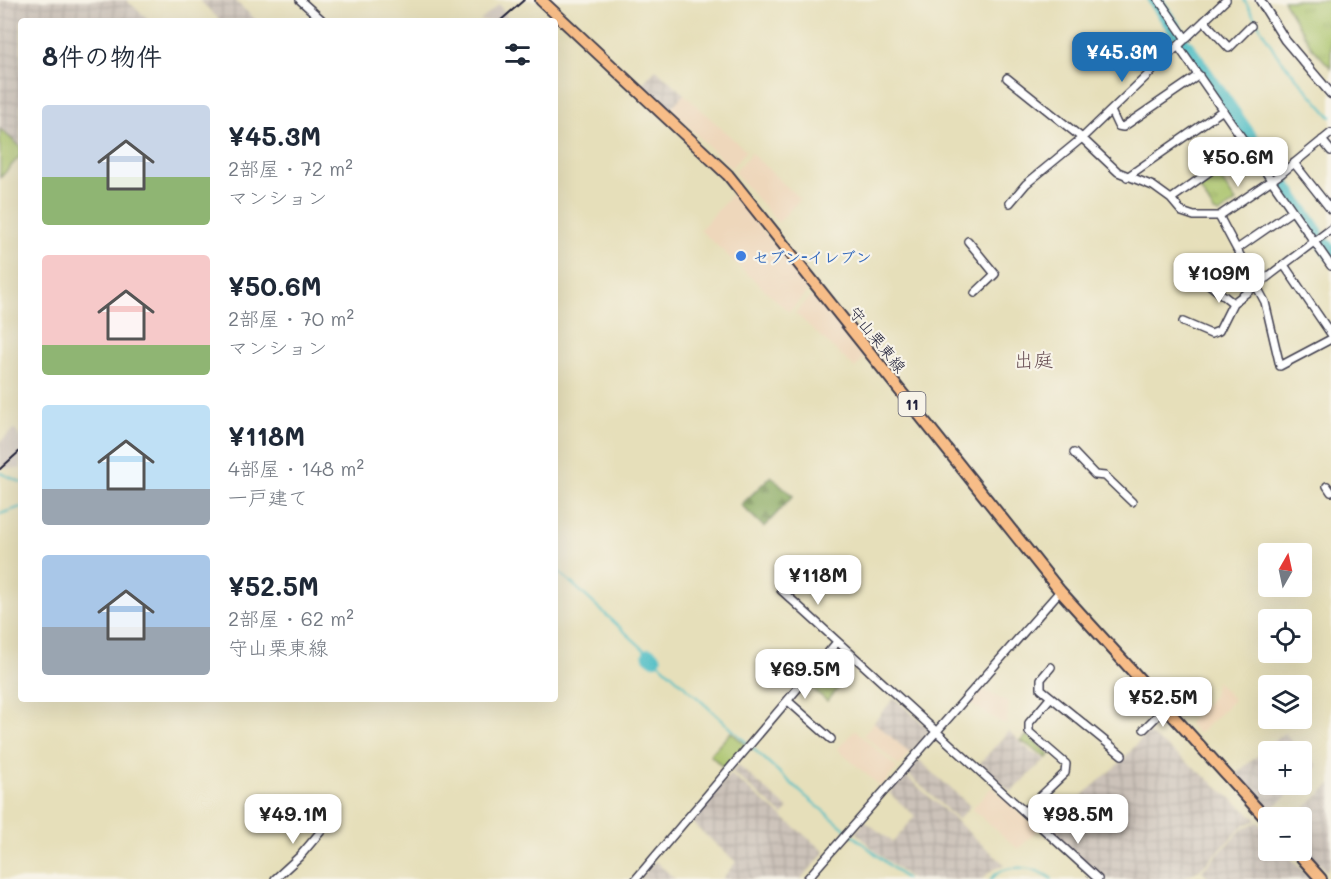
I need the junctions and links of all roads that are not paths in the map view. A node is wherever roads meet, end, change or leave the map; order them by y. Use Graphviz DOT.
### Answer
graph roads {
  1 [pos="300,0"];
  2 [pos="541,0"];
  3 [pos="1159,0"];
  4 [pos="1226,0"];
  5 [pos="1260,0"];
  6 [pos="320,18"];
  7 [pos="1204,21"];
  8 [pos="1251,26"];
  9 [pos="1186,39"];
  10 [pos="1178,46"];
  11 [pos="1198,75"];
  12 [pos="1008,78"];
  13 [pos="1331,94"];
  14 [pos="1111,111"];
  15 [pos="1223,111"];
  16 [pos="1331,133"];
  17 [pos="1082,138"];
  18 [pos="1322,140"];
  19 [pos="1247,146"];
  20 [pos="1331,151"];
  21 [pos="1294,164"];
  22 [pos="1127,177"];
  23 [pos="1272,180"];
  24 [pos="1171,199"];
  25 [pos="1010,202"];
  26 [pos="1331,210"];
  27 [pos="1292,211"];
  28 [pos="1219,216"];
  29 [pos="1331,229"];
  30 [pos="968,241"];
  31 [pos="1315,243"];
  32 [pos="1237,249"];
  33 [pos="1284,265"];
  34 [pos="1331,266"];
  35 [pos="1197,275"];
  36 [pos="1257,283"];
  37 [pos="975,293"];
  38 [pos="1233,303"];
  39 [pos="1184,322"];
  40 [pos="1331,334"];
  41 [pos="1331,339"];
  42 [pos="1074,453"];
  43 [pos="1132,502"];
  44 [pos="781,590"];
  45 [pos="1060,591"];
  46 [pos="837,642"];
  47 [pos="1051,667"];
  48 [pos="1051,697"];
  49 [pos="788,701"];
  50 [pos="1165,708"];
  51 [pos="1144,729"];
  52 [pos="937,731"];
  53 [pos="831,739"];
  54 [pos="1122,755"];
  55 [pos="1258,810"];
  56 [pos="1025,812"];
  57 [pos="327,824"];
  58 [pos="1305,861"];
  59 [pos="275,879"];
  60 [pos="636,879"];
  61 [pos="807,879"];
  62 [pos="1098,879"];
  63 [pos="1321,879"];
  1 -- 6 [label="street"];
  2 -- 45 [label="main road, 守山栗東線 / 11"];
  3 -- 9 [label="street"];
  4 -- 7 [label="street"];
  5 -- 13 [label="street"];
  7 -- 8 [label="street"];
  7 -- 9 [label="street"];
  9 -- 10 [label="street"];
  10 -- 11 [label="street"];
  10 -- 14 [label="street"];
  11 -- 14 [label="street"];
  11 -- 15 [label="street"];
  12 -- 17 [label="street"];
  14 -- 17 [label="street"];
  15 -- 19 [label="street"];
  15 -- 22 [label="street"];
  16 -- 18 [label="street"];
  17 -- 22 [label="street"];
  17 -- 25 [label="street"];
  18 -- 20 [label="street"];
  18 -- 21 [label="street"];
  19 -- 23 [label="street"];
  19 -- 24 [label="street"];
  21 -- 23 [label="street"];
  21 -- 26 [label="street"];
  22 -- 24 [label="street"];
  23 -- 27 [label="street"];
  23 -- 28 [label="street"];
  24 -- 28 [label="street"];
  27 -- 31 [label="street"];
  27 -- 32 [label="street"];
  28 -- 32 [label="street"];
  29 -- 31 [label="street"];
  30 -- 37 [label="street"];
  31 -- 33 [label="street"];
  31 -- 34 [label="street"];
  32 -- 36 [label="street"];
  33 -- 36 [label="street"];
  33 -- 40 [label="street"];
  35 -- 38 [label="street"];
  36 -- 38 [label="street"];
  36 -- 41 [label="street"];
  38 -- 39 [label="street"];
  42 -- 43 [label="street"];
  44 -- 46 [label="street"];
  45 -- 50 [label="main road, 守山栗東線 / 11"];
  45 -- 52 [label="street"];
  46 -- 49 [label="street"];
  46 -- 52 [label="street"];
  47 -- 48 [label="street"];
  48 -- 54 [label="street"];
  48 -- 56 [label="street"];
  49 -- 53 [label="street"];
  49 -- 60 [label="street"];
  50 -- 51 [label="street"];
  50 -- 55 [label="main road, 守山栗東線 / 11"];
  52 -- 56 [label="street"];
  52 -- 61 [label="street"];
  56 -- 62 [label="street"];
  57 -- 59 [label="street"];
  58 -- 63 [label="main road"];
}
